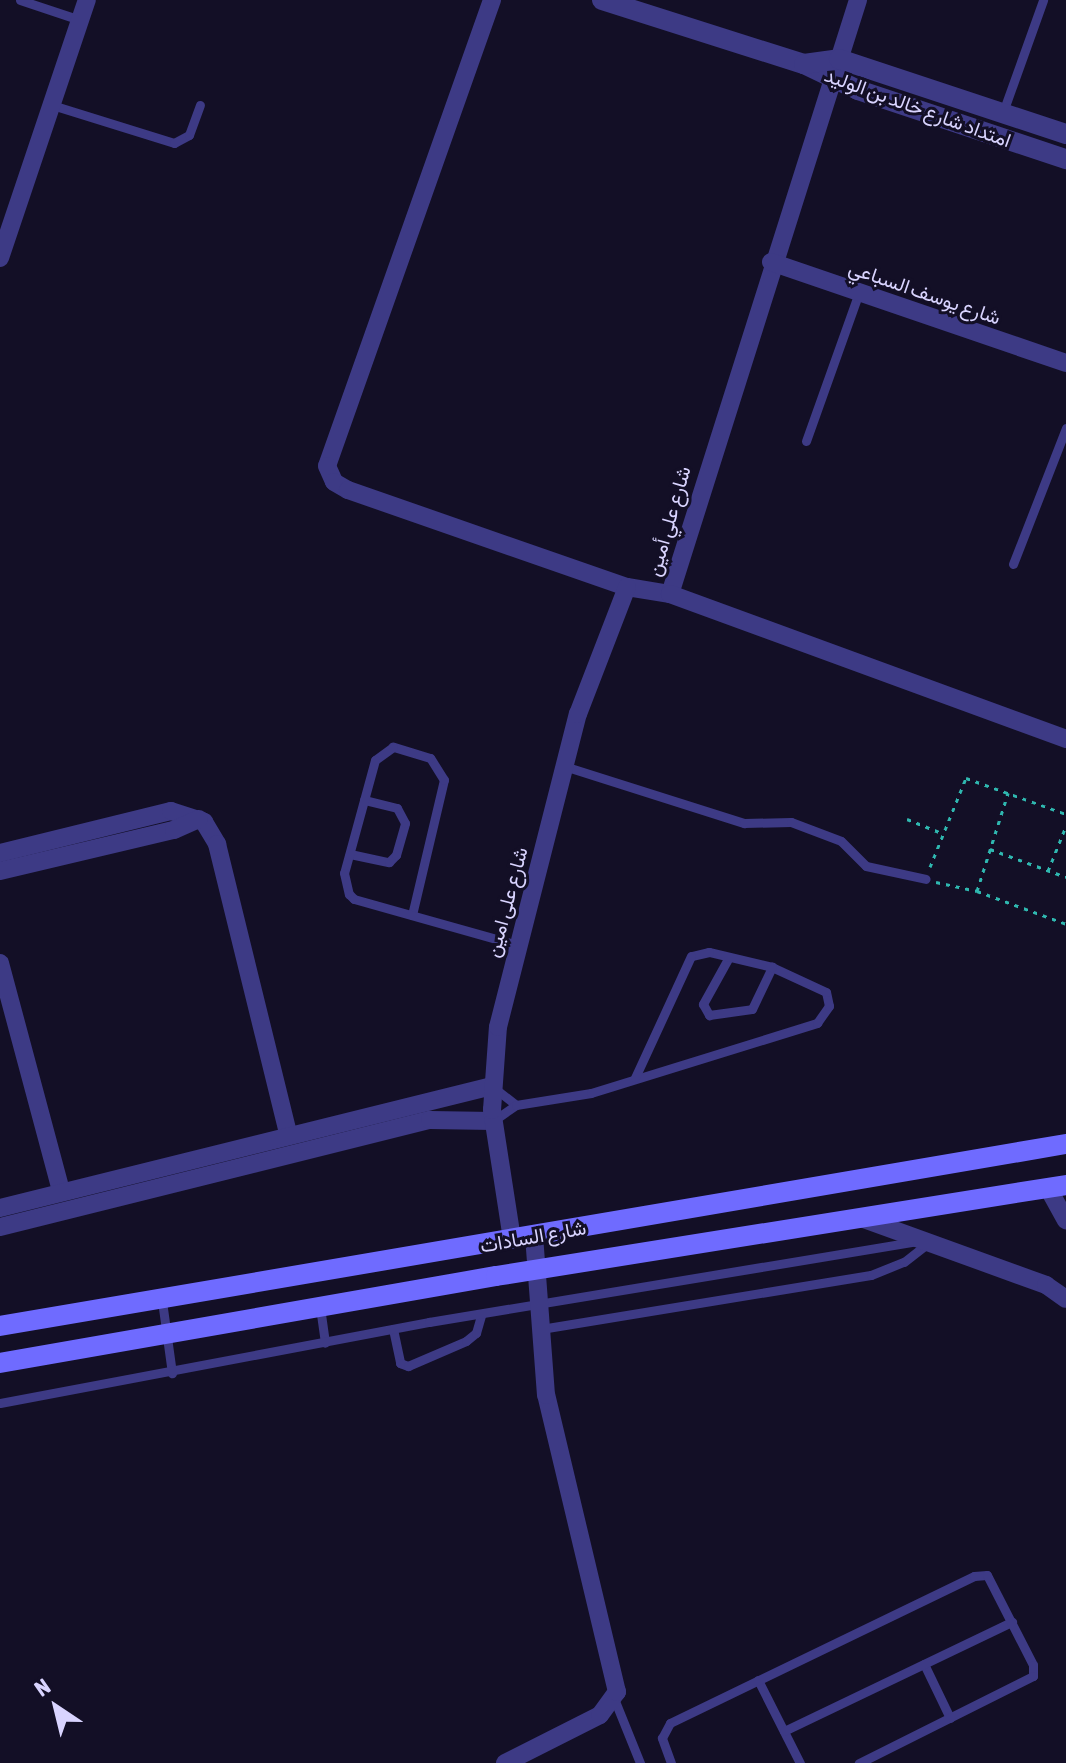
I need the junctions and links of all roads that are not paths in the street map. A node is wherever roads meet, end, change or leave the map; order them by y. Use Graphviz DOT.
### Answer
graph roads {
  1 [pos="20,0"];
  2 [pos="87,0"];
  3 [pos="492,0"];
  4 [pos="602,0"];
  5 [pos="858,0"];
  6 [pos="1043,0"];
  7 [pos="80,20"];
  8 [pos="839,59"];
  9 [pos="804,64"];
  10 [pos="832,80"];
  11 [pos="52,105"];
  12 [pos="200,105"];
  13 [pos="1003,112"];
  14 [pos="1066,134"];
  15 [pos="1066,159"];
  16 [pos="8,211"];
  17 [pos="0,258"];
  18 [pos="771,262"];
  19 [pos="859,292"];
  20 [pos="1066,363"];
  21 [pos="1066,428"];
  22 [pos="806,441"];
  23 [pos="1013,564"];
  24 [pos="627,587"];
  25 [pos="670,594"];
  26 [pos="1066,739"];
  27 [pos="564,766"];
  28 [pos="364,800"];
  29 [pos="199,819"];
  30 [pos="0,853"];
  31 [pos="350,854"];
  32 [pos="0,871"];
  33 [pos="926,879"];
  34 [pos="412,915"];
  35 [pos="518,945"];
  36 [pos="729,957"];
  37 [pos="0,963"];
  38 [pos="772,967"];
  39 [pos="635,1078"];
  40 [pos="492,1086"];
  41 [pos="516,1105"];
  42 [pos="493,1121"];
  43 [pos="288,1134"];
  44 [pos="1066,1144"];
  45 [pos="198,1167"];
  46 [pos="1057,1186"];
  47 [pos="61,1191"];
  48 [pos="0,1208"];
  49 [pos="859,1217"];
  50 [pos="1066,1220"];
  51 [pos="0,1227"];
  52 [pos="534,1235"];
  53 [pos="512,1239"];
  54 [pos="930,1240"];
  55 [pos="474,1246"];
  56 [pos="536,1269"];
  57 [pos="479,1279"];
  58 [pos="1066,1299"];
  59 [pos="162,1301"];
  60 [pos="537,1306"];
  61 [pos="320,1307"];
  62 [pos="481,1315"];
  63 [pos="0,1326"];
  64 [pos="393,1329"];
  65 [pos="539,1330"];
  66 [pos="167,1334"];
  67 [pos="325,1343"];
  68 [pos="0,1363"];
  69 [pos="172,1373"];
  70 [pos="0,1403"];
  71 [pos="1012,1622"];
  72 [pos="924,1664"];
  73 [pos="758,1680"];
  74 [pos="615,1701"];
  75 [pos="950,1718"];
  76 [pos="784,1731"];
  77 [pos="639,1760"];
  78 [pos="505,1763"];
  79 [pos="626,1763"];
  80 [pos="671,1763"];
  81 [pos="800,1763"];
  82 [pos="859,1763"];
  1 -- 7 [label="lane"];
  2 -- 7 [label="street"];
  3 -- 24 [label="street"];
  4 -- 9 [label="street"];
  5 -- 8 [label="street, شارع علي أمين"];
  6 -- 13 [label="lane"];
  7 -- 11 [label="street"];
  8 -- 9 [label="street, امتداد شارع خالد بن الوليد"];
  8 -- 10 [label="street, شارع علي أمين"];
  8 -- 13 [label="street, امتداد شارع خالد بن الوليد"];
  9 -- 10 [label="street, امتداد شارع خالد بن الوليد"];
  10 -- 15 [label="street, امتداد شارع خالد بن الوليد"];
  10 -- 18 [label="street, شارع علي أمين"];
  11 -- 12 [label="lane"];
  11 -- 16 [label="street"];
  13 -- 14 [label="street, امتداد شارع خالد بن الوليد"];
  16 -- 17 [label="street"];
  18 -- 19 [label="street, شارع يوسف السباعي"];
  18 -- 25 [label="street, شارع علي أمين"];
  19 -- 20 [label="street, شارع يوسف السباعي"];
  19 -- 22 [label="lane"];
  21 -- 23 [label="lane"];
  24 -- 25 [label="street"];
  24 -- 27 [label="street, شارع على امين"];
  25 -- 26 [label="street, شارع علي أمين"];
  27 -- 33 [label="lane"];
  27 -- 35 [label="street, شارع على امين"];
  28 -- 31 [label="lane"];
  28 -- 31 [label="lane"];
  28 -- 34 [label="lane"];
  29 -- 30 [label="street"];
  29 -- 32 [label="street"];
  29 -- 43 [label="street"];
  31 -- 34 [label="lane"];
  34 -- 35 [label="lane"];
  35 -- 40 [label="street, شارع على امين"];
  36 -- 38 [label="lane"];
  36 -- 38 [label="lane"];
  36 -- 39 [label="lane"];
  37 -- 47 [label="street"];
  38 -- 39 [label="lane"];
  39 -- 41 [label="lane"];
  40 -- 41 [label="lane"];
  40 -- 42 [label="street, شارع على امين"];
  40 -- 43 [label="street"];
  41 -- 42 [label="lane"];
  42 -- 45 [label="street"];
  42 -- 53 [label="street, شارع على امين"];
  43 -- 45 [label="street"];
  44 -- 52 [label="main road, شارع السادات"];
  45 -- 47 [label="street"];
  45 -- 51 [label="street"];
  46 -- 49 [label="main road, شارع السادات"];
  46 -- 50 [label="street"];
  47 -- 48 [label="street"];
  49 -- 54 [label="street"];
  49 -- 56 [label="main road, شارع السادات"];
  52 -- 53 [label="main road, شارع السادات"];
  52 -- 56 [label="street"];
  53 -- 55 [label="main road, شارع السادات"];
  54 -- 58 [label="street"];
  54 -- 60 [label="lane"];
  54 -- 65 [label="lane"];
  55 -- 57 [label="main road"];
  55 -- 59 [label="main road, شارع السادات"];
  56 -- 57 [label="main road, شارع السادات"];
  56 -- 60 [label="street"];
  57 -- 61 [label="main road, شارع السادات"];
  59 -- 63 [label="main road, شارع السادات"];
  59 -- 66 [label="lane"];
  60 -- 62 [label="lane"];
  60 -- 65 [label="street"];
  61 -- 66 [label="main road, شارع السادات"];
  61 -- 67 [label="lane"];
  62 -- 64 [label="lane"];
  62 -- 64 [label="lane"];
  64 -- 67 [label="lane"];
  65 -- 74 [label="street"];
  66 -- 68 [label="main road, شارع السادات"];
  66 -- 69 [label="lane"];
  67 -- 69 [label="lane"];
  69 -- 70 [label="lane"];
  71 -- 72 [label="lane"];
  71 -- 73 [label="lane"];
  71 -- 75 [label="lane"];
  72 -- 75 [label="lane"];
  72 -- 76 [label="lane"];
  73 -- 76 [label="lane"];
  73 -- 80 [label="lane"];
  74 -- 77 [label="lane"];
  74 -- 78 [label="street"];
  75 -- 82 [label="lane"];
  76 -- 81 [label="lane"];
  77 -- 79 [label="lane"];
}
